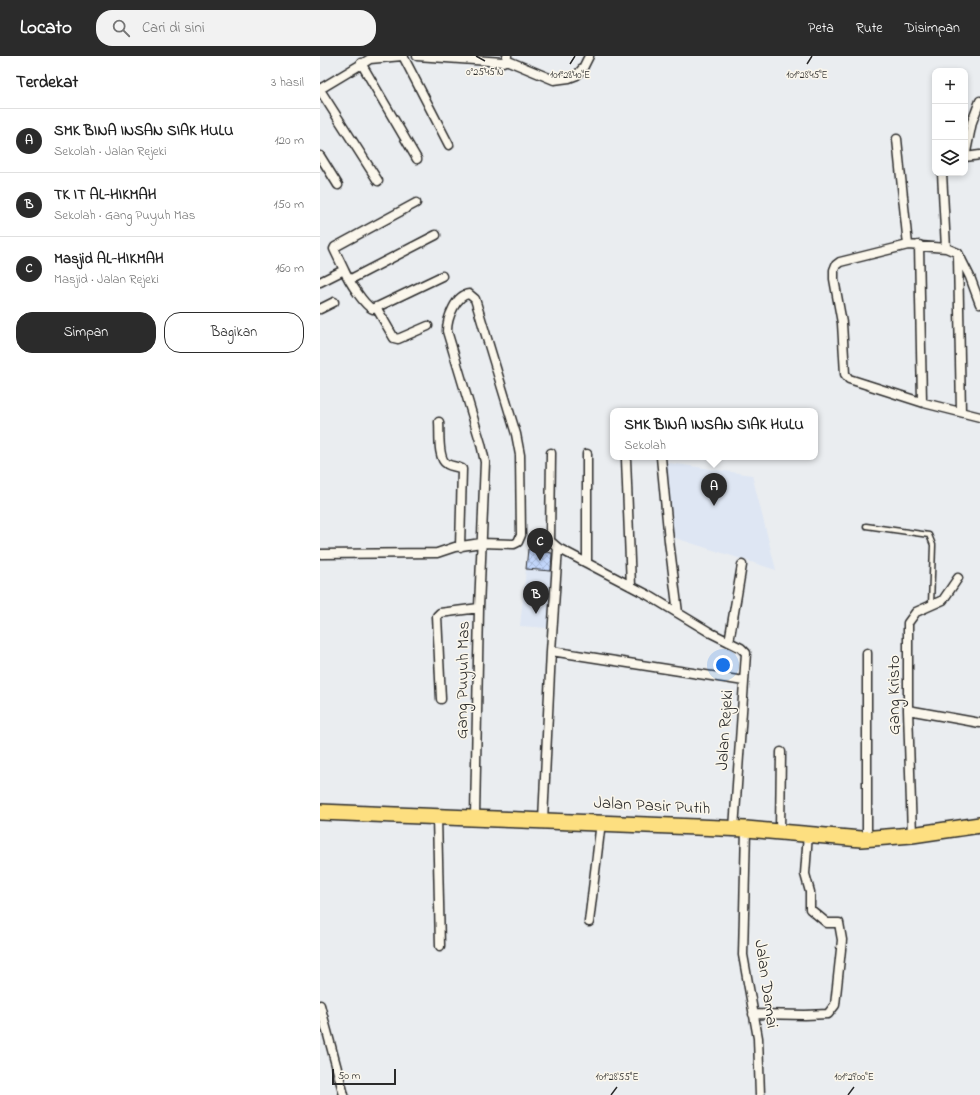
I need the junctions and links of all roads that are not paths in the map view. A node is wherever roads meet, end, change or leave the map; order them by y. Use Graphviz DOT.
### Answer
graph roads {
  1 [pos="402,56"];
  2 [pos="417,56"];
  3 [pos="589,56"];
  4 [pos="372,57"];
  5 [pos="505,60"];
  6 [pos="361,63"];
  7 [pos="320,90"];
  8 [pos="980,101"];
  9 [pos="898,139"];
  10 [pos="968,142"];
  11 [pos="449,145"];
  12 [pos="980,155"];
  13 [pos="320,156"];
  14 [pos="968,157"];
  15 [pos="417,159"];
  16 [pos="942,176"];
  17 [pos="378,181"];
  18 [pos="338,185"];
  19 [pos="416,203"];
  20 [pos="436,236"];
  21 [pos="908,245"];
  22 [pos="919,245"];
  23 [pos="946,248"];
  24 [pos="958,253"];
  25 [pos="344,270"];
  26 [pos="442,276"];
  27 [pos="349,280"];
  28 [pos="320,282"];
  29 [pos="334,302"];
  30 [pos="980,304"];
  31 [pos="376,308"];
  32 [pos="320,309"];
  33 [pos="428,326"];
  34 [pos="924,403"];
  35 [pos="961,412"];
  36 [pos="980,417"];
  37 [pos="439,422"];
  38 [pos="551,453"];
  39 [pos="587,454"];
  40 [pos="626,460"];
  41 [pos="661,460"];
  42 [pos="866,526"];
  43 [pos="481,544"];
  44 [pos="460,547"];
  45 [pos="558,548"];
  46 [pos="320,554"];
  47 [pos="587,563"];
  48 [pos="742,565"];
  49 [pos="958,578"];
  50 [pos="631,586"];
  51 [pos="930,605"];
  52 [pos="479,608"];
  53 [pos="678,613"];
  54 [pos="729,642"];
  55 [pos="550,651"];
  56 [pos="867,653"];
  57 [pos="744,680"];
  58 [pos="441,699"];
  59 [pos="908,710"];
  60 [pos="980,723"];
  61 [pos="780,752"];
  62 [pos="320,812"];
  63 [pos="437,817"];
  64 [pos="475,818"];
  65 [pos="543,820"];
  66 [pos="601,822"];
  67 [pos="980,825"];
  68 [pos="740,829"];
  69 [pos="780,832"];
  70 [pos="808,834"];
  71 [pos="912,835"];
  72 [pos="867,838"];
  73 [pos="589,922"];
  74 [pos="440,946"];
  75 [pos="320,1008"];
  76 [pos="753,1014"];
  77 [pos="344,1095"];
  78 [pos="760,1095"];
  1 -- 4 [label="street"];
  1 -- 11 [label="street"];
  2 -- 5 [label="street"];
  3 -- 5 [label="street"];
  4 -- 6 [label="street"];
  6 -- 7 [label="street"];
  6 -- 15 [label="street"];
  7 -- 17 [label="street"];
  8 -- 10 [label="street"];
  9 -- 21 [label="street"];
  12 -- 14 [label="street"];
  13 -- 18 [label="street"];
  16 -- 23 [label="street"];
  19 -- 25 [label="street"];
  20 -- 27 [label="street"];
  21 -- 22 [label="street"];
  21 -- 34 [label="street"];
  22 -- 23 [label="street"];
  22 -- 34 [label="street"];
  23 -- 24 [label="street"];
  24 -- 30 [label="street"];
  24 -- 35 [label="street"];
  25 -- 27 [label="street"];
  25 -- 28 [label="street"];
  26 -- 31 [label="street"];
  27 -- 31 [label="street"];
  29 -- 32 [label="street"];
  31 -- 33 [label="street"];
  34 -- 35 [label="street"];
  35 -- 36 [label="street"];
  37 -- 44 [label="street"];
  38 -- 45 [label="street"];
  39 -- 47 [label="street"];
  40 -- 50 [label="street"];
  41 -- 53 [label="street"];
  42 -- 51 [label="lane"];
  43 -- 43 [label="street, Gang Puyuh Mas"];
  43 -- 44 [label="street"];
  43 -- 52 [label="street, Gang Puyuh Mas"];
  44 -- 46 [label="street"];
  45 -- 47 [label="street, Jalan Rejeki"];
  45 -- 55 [label="street"];
  47 -- 50 [label="street, Jalan Rejeki"];
  48 -- 54 [label="street"];
  49 -- 51 [label="street, Gang Kristo"];
  50 -- 53 [label="street, Jalan Rejeki"];
  51 -- 59 [label="street, Gang Kristo"];
  52 -- 58 [label="street"];
  52 -- 64 [label="street, Gang Puyuh Mas"];
  53 -- 54 [label="street, Jalan Rejeki"];
  54 -- 57 [label="street, Jalan Rejeki"];
  55 -- 57 [label="street"];
  55 -- 65 [label="street"];
  56 -- 72 [label="street"];
  57 -- 68 [label="street, Jalan Rejeki"];
  59 -- 60 [label="street"];
  59 -- 71 [label="street, Gang Kristo"];
  61 -- 69 [label="street"];
  62 -- 63 [label="highway, Jalan Pasir Putih"];
  63 -- 64 [label="highway, Jalan Pasir Putih"];
  63 -- 74 [label="street"];
  64 -- 65 [label="highway, Jalan Pasir Putih"];
  65 -- 66 [label="highway, Jalan Pasir Putih"];
  66 -- 68 [label="highway, Jalan Pasir Putih"];
  66 -- 73 [label="street"];
  67 -- 71 [label="highway, Jalan Pasir Putih"];
  68 -- 69 [label="highway, Jalan Pasir Putih"];
  68 -- 76 [label="street, Jalan Damai"];
  69 -- 70 [label="highway, Jalan Pasir Putih"];
  70 -- 72 [label="highway, Jalan Pasir Putih"];
  70 -- 76 [label="street"];
  71 -- 72 [label="highway, Jalan Pasir Putih"];
  75 -- 77 [label="street"];
  76 -- 78 [label="street, Jalan Damai"];
}
